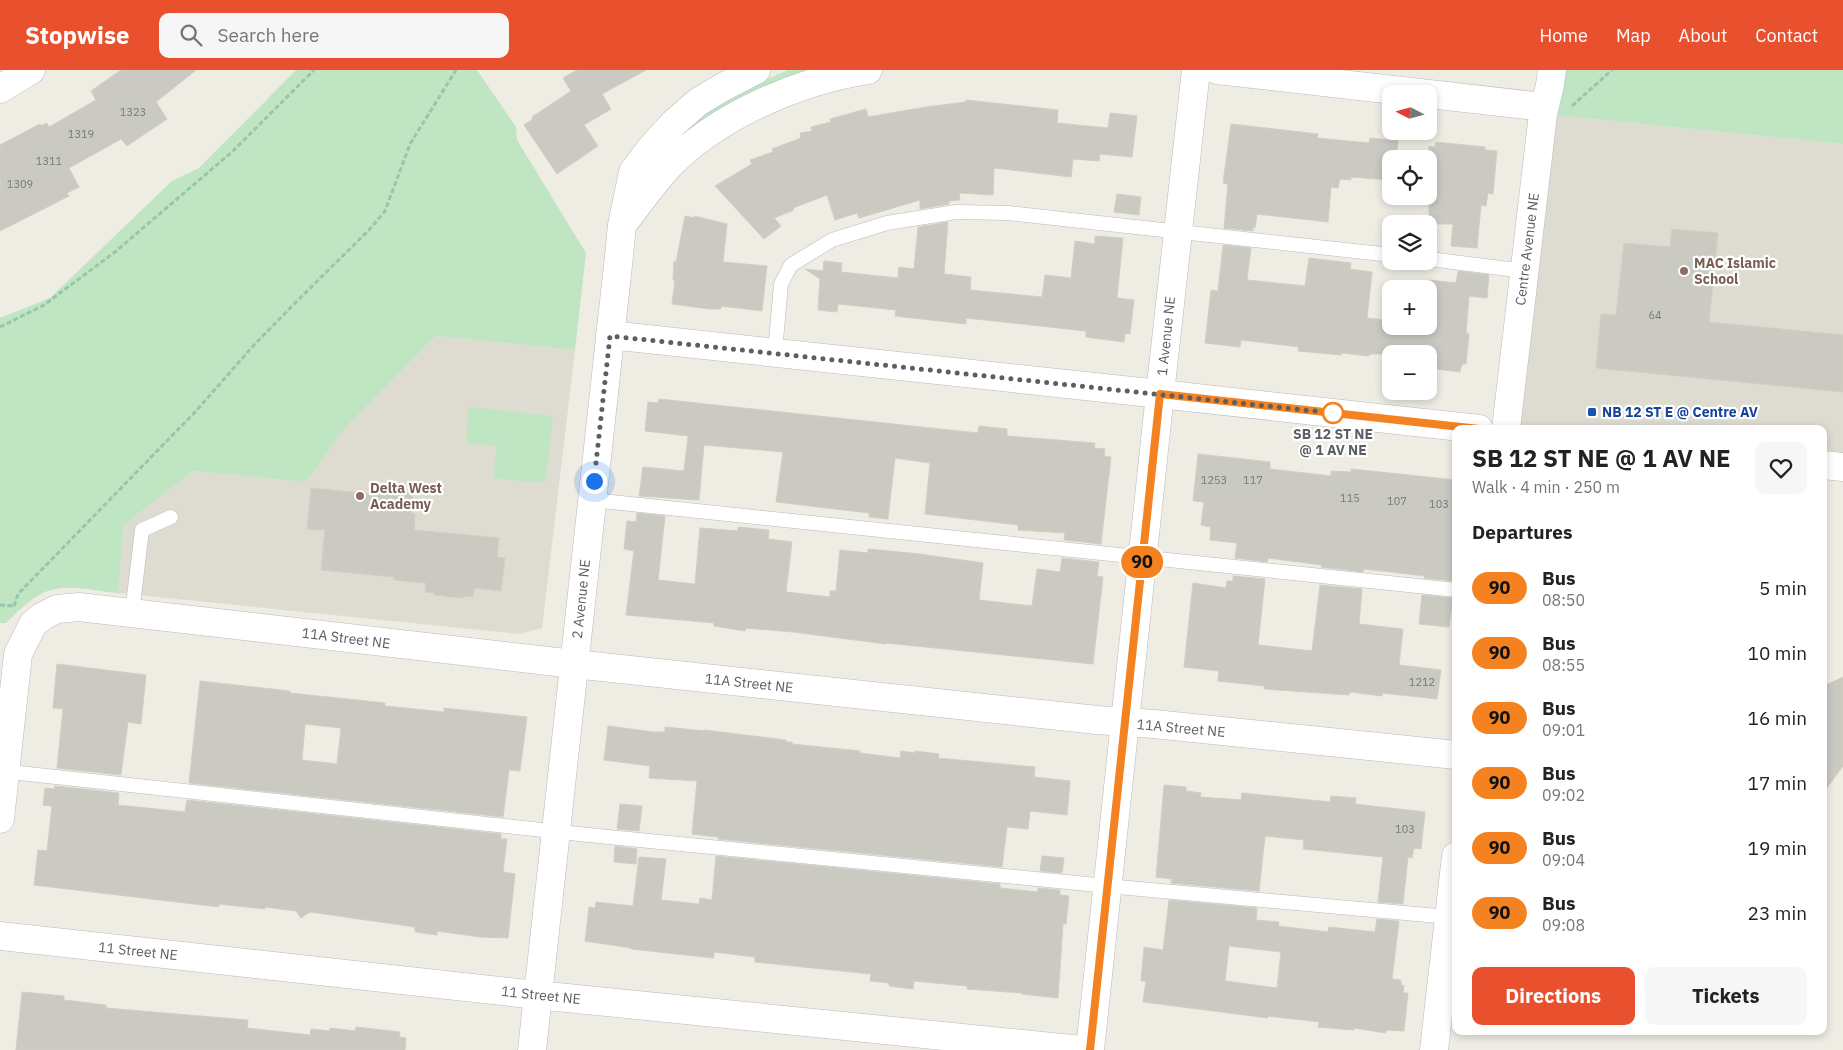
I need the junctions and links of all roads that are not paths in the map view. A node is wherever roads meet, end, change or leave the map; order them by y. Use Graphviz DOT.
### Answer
graph roads {
  1 [pos="31,70"];
  2 [pos="756,70"];
  3 [pos="868,70"];
  4 [pos="1196,70"];
  5 [pos="1217,70"];
  6 [pos="1552,70"];
  7 [pos="0,89"];
  8 [pos="1382,89"];
  9 [pos="1438,95"];
  10 [pos="1557,108"];
  11 [pos="622,225"];
  12 [pos="1177,230"];
  13 [pos="1382,254"];
  14 [pos="1437,260"];
  15 [pos="1524,271"];
  16 [pos="610,336"];
  17 [pos="774,352"];
  18 [pos="1160,394"];
  19 [pos="1506,425"];
  20 [pos="1452,426"];
  21 [pos="1827,465"];
  22 [pos="1843,467"];
  23 [pos="592,500"];
  24 [pos="171,517"];
  25 [pos="1142,557"];
  26 [pos="1452,590"];
  27 [pos="132,613"];
  28 [pos="574,664"];
  29 [pos="1125,723"];
  30 [pos="1452,755"];
  31 [pos="2,771"];
  32 [pos="0,819"];
  33 [pos="556,831"];
  34 [pos="1107,886"];
  35 [pos="1452,891"];
  36 [pos="1449,917"];
  37 [pos="0,936"];
  38 [pos="538,995"];
  39 [pos="532,1050"];
  40 [pos="1082,1050"];
  41 [pos="1090,1050"];
  42 [pos="1434,1050"];
  1 -- 7 [label="street"];
  2 -- 11 [label="street, 2 Avenue NE"];
  3 -- 11 [label="street"];
  4 -- 12 [label="street, 1 Avenue NE"];
  5 -- 8 [label="street"];
  6 -- 10 [label="street, Centre Avenue NE"];
  9 -- 10 [label="street"];
  10 -- 15 [label="street, Centre Avenue NE"];
  11 -- 16 [label="street, 2 Avenue NE"];
  12 -- 13 [label="lane"];
  12 -- 17 [label="lane"];
  12 -- 18 [label="street, 1 Avenue NE"];
  14 -- 15 [label="lane"];
  15 -- 19 [label="street, Centre Avenue NE"];
  16 -- 17 [label="street"];
  16 -- 23 [label="street, 2 Avenue NE"];
  17 -- 18 [label="street"];
  18 -- 20 [label="street"];
  18 -- 25 [label="street, 1 Avenue NE"];
  21 -- 22 [label="street"];
  23 -- 25 [label="lane"];
  23 -- 28 [label="street, 2 Avenue NE"];
  24 -- 27 [label="lane"];
  25 -- 26 [label="lane"];
  25 -- 29 [label="street, 1 Avenue NE"];
  27 -- 28 [label="street, 11A Street NE"];
  27 -- 31 [label="street, 11A Street NE"];
  28 -- 29 [label="street, 11A Street NE"];
  28 -- 33 [label="street, 2 Avenue NE"];
  29 -- 30 [label="street, 11A Street NE"];
  29 -- 34 [label="street, 1 Avenue NE"];
  31 -- 32 [label="street"];
  31 -- 33 [label="lane"];
  33 -- 34 [label="lane"];
  33 -- 38 [label="street, 2 Avenue NE"];
  34 -- 36 [label="lane"];
  34 -- 41 [label="street, 1 Avenue NE"];
  35 -- 36 [label="street"];
  36 -- 42 [label="street"];
  37 -- 38 [label="street, 11 Street NE"];
  38 -- 39 [label="street, 2 Avenue NE"];
  38 -- 40 [label="street, 11 Street NE"];
}
